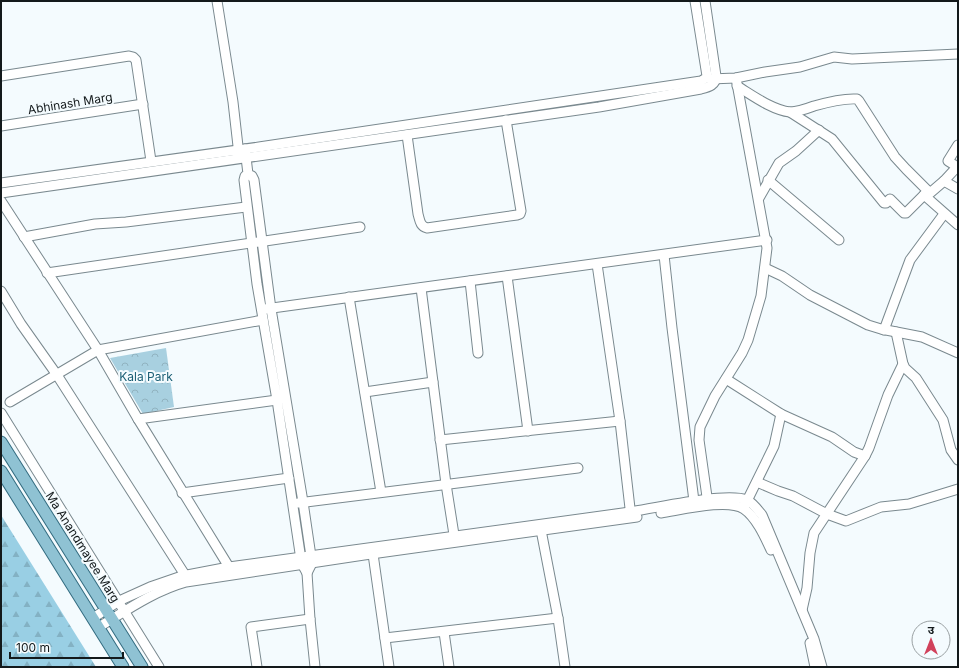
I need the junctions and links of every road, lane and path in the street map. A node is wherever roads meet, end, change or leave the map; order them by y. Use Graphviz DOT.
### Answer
graph roads {
  1 [pos="218,1"];
  2 [pos="696,1"];
  3 [pos="706,1"];
  4 [pos="958,54"];
  5 [pos="1,76"];
  6 [pos="716,78"];
  7 [pos="704,80"];
  8 [pos="737,82"];
  9 [pos="143,104"];
  10 [pos="790,112"];
  11 [pos="506,120"];
  12 [pos="1,126"];
  13 [pos="819,130"];
  14 [pos="407,134"];
  15 [pos="958,145"];
  16 [pos="242,154"];
  17 [pos="151,162"];
  18 [pos="248,174"];
  19 [pos="768,180"];
  20 [pos="944,181"];
  21 [pos="1,183"];
  22 [pos="958,189"];
  23 [pos="1,193"];
  24 [pos="926,193"];
  25 [pos="759,198"];
  26 [pos="1,201"];
  27 [pos="246,207"];
  28 [pos="944,214"];
  29 [pos="957,222"];
  30 [pos="360,227"];
  31 [pos="24,237"];
  32 [pos="767,240"];
  33 [pos="839,240"];
  34 [pos="262,242"];
  35 [pos="252,244"];
  36 [pos="664,254"];
  37 [pos="597,264"];
  38 [pos="765,268"];
  39 [pos="47,273"];
  40 [pos="507,276"];
  41 [pos="470,281"];
  42 [pos="421,288"];
  43 [pos="1,291"];
  44 [pos="349,297"];
  45 [pos="266,309"];
  46 [pos="263,320"];
  47 [pos="884,330"];
  48 [pos="896,332"];
  49 [pos="98,350"];
  50 [pos="478,353"];
  51 [pos="958,353"];
  52 [pos="903,364"];
  53 [pos="57,375"];
  54 [pos="726,379"];
  55 [pos="433,382"];
  56 [pos="365,392"];
  57 [pos="277,400"];
  58 [pos="10,402"];
  59 [pos="1,413"];
  60 [pos="781,414"];
  61 [pos="138,419"];
  62 [pos="620,421"];
  63 [pos="528,431"];
  64 [pos="440,440"];
  65 [pos="1,442"];
  66 [pos="865,456"];
  67 [pos="958,460"];
  68 [pos="578,468"];
  69 [pos="1,471"];
  70 [pos="289,478"];
  71 [pos="757,482"];
  72 [pos="446,484"];
  73 [pos="958,489"];
  74 [pos="182,492"];
  75 [pos="381,492"];
  76 [pos="748,500"];
  77 [pos="694,501"];
  78 [pos="303,502"];
  79 [pos="708,503"];
  80 [pos="293,504"];
  81 [pos="742,509"];
  82 [pos="827,514"];
  83 [pos="631,515"];
  84 [pos="541,530"];
  85 [pos="455,539"];
  86 [pos="373,554"];
  87 [pos="306,560"];
  88 [pos="229,567"];
  89 [pos="185,575"];
  90 [pos="119,601"];
  91 [pos="802,610"];
  92 [pos="125,611"];
  93 [pos="109,615"];
  94 [pos="93,618"];
  95 [pos="558,618"];
  96 [pos="310,619"];
  97 [pos="99,627"];
  98 [pos="444,632"];
  99 [pos="385,638"];
  100 [pos="818,665"];
  101 [pos="123,667"];
  102 [pos="142,667"];
  103 [pos="159,667"];
  104 [pos="257,667"];
  105 [pos="316,667"];
  106 [pos="389,667"];
  107 [pos="449,667"];
  108 [pos="565,667"];
  1 -- 16 [label="street"];
  2 -- 7 [label="street"];
  3 -- 6 [label="street"];
  4 -- 8 [label="street"];
  5 -- 9 [label="street"];
  6 -- 7 [label="street"];
  6 -- 8 [label="street"];
  6 -- 11 [label="street"];
  7 -- 16 [label="street"];
  8 -- 10 [label="street"];
  8 -- 25 [label="street"];
  9 -- 12 [label="street, Abhinash Marg"];
  9 -- 17 [label="street"];
  10 -- 13 [label="street"];
  10 -- 24 [label="street"];
  11 -- 14 [label="street"];
  11 -- 14 [label="street"];
  13 -- 19 [label="street"];
  13 -- 24 [label="street"];
  14 -- 16 [label="street"];
  15 -- 20 [label="street"];
  16 -- 17 [label="street"];
  16 -- 18 [label="street"];
  16 -- 23 [label="street"];
  17 -- 21 [label="street"];
  18 -- 27 [label="street"];
  18 -- 34 [label="street"];
  19 -- 25 [label="street"];
  19 -- 33 [label="street"];
  20 -- 22 [label="street"];
  20 -- 24 [label="street"];
  24 -- 28 [label="street"];
  25 -- 32 [label="street"];
  26 -- 31 [label="street"];
  27 -- 31 [label="street"];
  27 -- 35 [label="street"];
  28 -- 29 [label="street"];
  28 -- 47 [label="street"];
  30 -- 34 [label="street"];
  31 -- 39 [label="street"];
  32 -- 36 [label="street"];
  32 -- 38 [label="street"];
  34 -- 35 [label="street"];
  34 -- 45 [label="street"];
  35 -- 39 [label="street"];
  35 -- 45 [label="street"];
  36 -- 37 [label="street"];
  36 -- 77 [label="street"];
  37 -- 40 [label="street"];
  37 -- 62 [label="street"];
  38 -- 47 [label="street"];
  38 -- 54 [label="street"];
  39 -- 49 [label="street"];
  40 -- 41 [label="street"];
  40 -- 63 [label="street"];
  41 -- 42 [label="street"];
  41 -- 50 [label="street"];
  42 -- 44 [label="street"];
  42 -- 55 [label="street"];
  43 -- 53 [label="street"];
  44 -- 45 [label="street"];
  44 -- 56 [label="street"];
  45 -- 46 [label="street"];
  45 -- 78 [label="street"];
  46 -- 49 [label="street"];
  46 -- 57 [label="street"];
  47 -- 48 [label="street"];
  48 -- 51 [label="street"];
  48 -- 52 [label="street"];
  49 -- 53 [label="street"];
  49 -- 61 [label="street"];
  52 -- 66 [label="street"];
  52 -- 67 [label="street"];
  53 -- 58 [label="street"];
  53 -- 89 [label="street"];
  54 -- 60 [label="street"];
  54 -- 79 [label="street"];
  55 -- 56 [label="street"];
  55 -- 64 [label="street"];
  56 -- 75 [label="street"];
  57 -- 61 [label="street"];
  57 -- 70 [label="street"];
  59 -- 90 [label="street"];
  60 -- 66 [label="street"];
  60 -- 71 [label="street"];
  61 -- 74 [label="street"];
  62 -- 63 [label="street"];
  62 -- 83 [label="street"];
  63 -- 64 [label="street"];
  64 -- 72 [label="street"];
  65 -- 93 [label="main road, Ma Anandmayee Marg"];
  66 -- 82 [label="street"];
  68 -- 72 [label="street"];
  69 -- 94 [label="main road"];
  70 -- 74 [label="street"];
  70 -- 80 [label="street"];
  71 -- 76 [label="street"];
  71 -- 82 [label="street"];
  72 -- 75 [label="street"];
  72 -- 85 [label="street"];
  73 -- 82 [label="street"];
  74 -- 88 [label="street"];
  75 -- 78 [label="street"];
  76 -- 79 [label="street"];
  76 -- 81 [label="street"];
  76 -- 91 [label="street"];
  77 -- 79 [label="street"];
  77 -- 83 [label="street"];
  78 -- 80 [label="street"];
  78 -- 87 [label="street"];
  79 -- 81 [label="street"];
  79 -- 83 [label="street"];
  80 -- 87 [label="street"];
  81 -- 100 [label="street"];
  82 -- 91 [label="street"];
  83 -- 84 [label="street"];
  83 -- 85 [label="street"];
  84 -- 85 [label="street"];
  84 -- 95 [label="street"];
  85 -- 86 [label="street"];
  85 -- 87 [label="street"];
  86 -- 87 [label="street"];
  86 -- 99 [label="street"];
  87 -- 88 [label="street"];
  87 -- 92 [label="street"];
  87 -- 96 [label="street"];
  88 -- 89 [label="street"];
  89 -- 90 [label="street"];
  90 -- 92 [label="street"];
  90 -- 93 [label="street"];
  91 -- 100 [label="street"];
  92 -- 93 [label="street"];
  92 -- 103 [label="street"];
  93 -- 94 [label="street"];
  93 -- 97 [label="street"];
  93 -- 102 [label="main road, Ma Anandmayee Marg"];
  94 -- 97 [label="main road"];
  95 -- 98 [label="street"];
  95 -- 108 [label="street"];
  96 -- 104 [label="street"];
  96 -- 105 [label="street"];
  97 -- 101 [label="main road"];
  98 -- 99 [label="street"];
  98 -- 107 [label="street"];
  99 -- 106 [label="street"];
}
